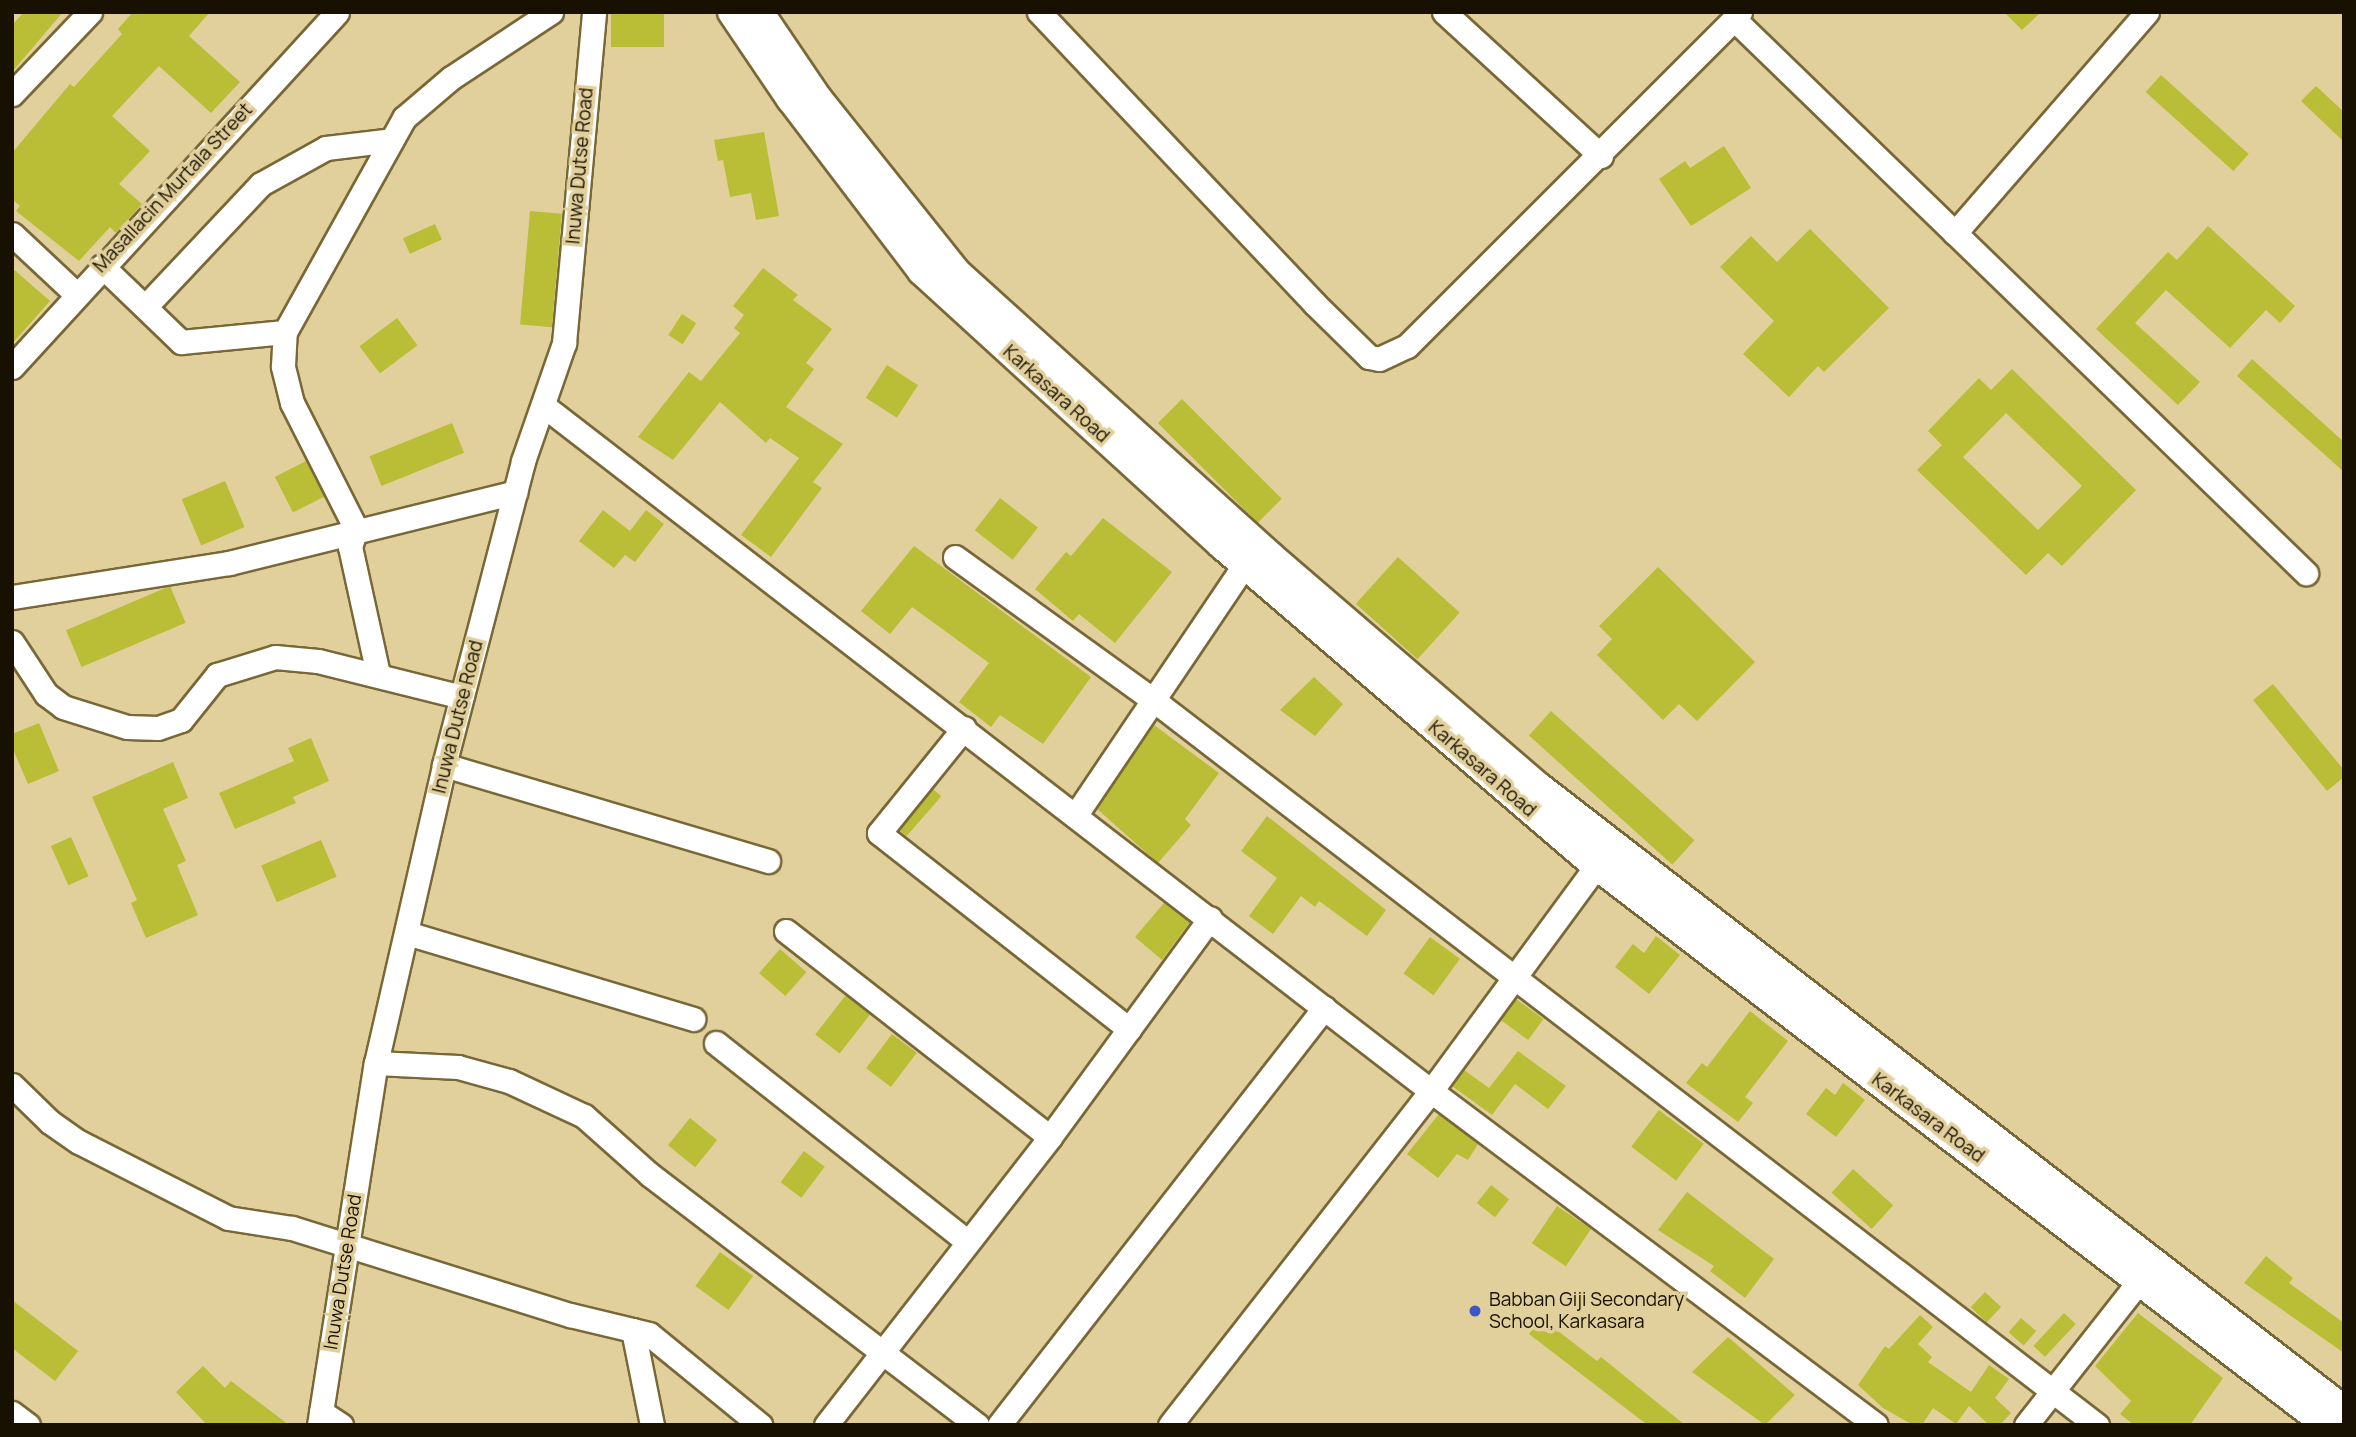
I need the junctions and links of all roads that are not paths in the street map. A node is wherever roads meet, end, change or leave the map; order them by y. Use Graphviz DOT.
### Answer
graph roads {
  1 [pos="90,12"];
  2 [pos="337,12"];
  3 [pos="551,12"];
  4 [pos="594,12"];
  5 [pos="732,12"];
  6 [pos="759,12"];
  7 [pos="1039,12"];
  8 [pos="1444,12"];
  9 [pos="2147,12"];
  10 [pos="1737,16"];
  11 [pos="12,94"];
  12 [pos="392,140"];
  13 [pos="1601,156"];
  14 [pos="1955,233"];
  15 [pos="12,234"];
  16 [pos="102,266"];
  17 [pos="76,294"];
  18 [pos="145,307"];
  19 [pos="285,332"];
  20 [pos="12,367"];
  21 [pos="544,406"];
  22 [pos="515,492"];
  23 [pos="356,529"];
  24 [pos="1251,554"];
  25 [pos="955,556"];
  26 [pos="2306,573"];
  27 [pos="12,597"];
  28 [pos="12,642"];
  29 [pos="378,674"];
  30 [pos="462,697"];
  31 [pos="1156,702"];
  32 [pos="964,728"];
  33 [pos="444,765"];
  34 [pos="1077,813"];
  35 [pos="1604,855"];
  36 [pos="768,861"];
  37 [pos="1210,918"];
  38 [pos="786,931"];
  39 [pos="407,933"];
  40 [pos="1515,978"];
  41 [pos="1324,1008"];
  42 [pos="694,1019"];
  43 [pos="1129,1029"];
  44 [pos="716,1043"];
  45 [pos="376,1063"];
  46 [pos="12,1085"];
  47 [pos="1431,1091"];
  48 [pos="1050,1137"];
  49 [pos="967,1241"];
  50 [pos="348,1245"];
  51 [pos="2140,1280"];
  52 [pos="633,1330"];
  53 [pos="887,1351"];
  54 [pos="2052,1389"];
  55 [pos="2344,1410"];
  56 [pos="12,1413"];
  57 [pos="320,1418"];
  58 [pos="28,1425"];
  59 [pos="341,1425"];
  60 [pos="652,1425"];
  61 [pos="760,1425"];
  62 [pos="826,1425"];
  63 [pos="978,1425"];
  64 [pos="999,1425"];
  65 [pos="1170,1425"];
  66 [pos="1876,1425"];
  67 [pos="2026,1425"];
  68 [pos="2097,1425"];
  69 [pos="2327,1425"];
  1 -- 11 [label="street"];
  2 -- 16 [label="street, Masallacin Murtala Street"];
  3 -- 12 [label="street"];
  4 -- 21 [label="street, Inuwa Dutse Road"];
  5 -- 24 [label="main road, Karkasara Road"];
  6 -- 24 [label="main road, Karkasara Road"];
  7 -- 13 [label="street"];
  8 -- 13 [label="street"];
  9 -- 14 [label="street"];
  10 -- 13 [label="street"];
  10 -- 14 [label="street"];
  12 -- 18 [label="street"];
  12 -- 19 [label="street"];
  14 -- 26 [label="street"];
  15 -- 17 [label="street"];
  16 -- 17 [label="street, Masallacin Murtala Street"];
  16 -- 18 [label="street"];
  17 -- 20 [label="street, Masallacin Murtala Street"];
  18 -- 19 [label="street"];
  19 -- 23 [label="street"];
  21 -- 22 [label="street, Inuwa Dutse Road"];
  21 -- 32 [label="street"];
  22 -- 23 [label="street"];
  22 -- 30 [label="street, Inuwa Dutse Road"];
  23 -- 27 [label="street"];
  23 -- 29 [label="street"];
  24 -- 31 [label="street"];
  24 -- 35 [label="main road, Karkasara Road"];
  25 -- 31 [label="street"];
  28 -- 29 [label="street"];
  29 -- 30 [label="street"];
  30 -- 33 [label="street, Inuwa Dutse Road"];
  31 -- 34 [label="street"];
  31 -- 40 [label="street"];
  32 -- 34 [label="street"];
  32 -- 43 [label="street"];
  33 -- 36 [label="street"];
  33 -- 39 [label="street, Inuwa Dutse Road"];
  34 -- 37 [label="street"];
  35 -- 40 [label="street"];
  35 -- 51 [label="main road, Karkasara Road"];
  35 -- 55 [label="main road, Karkasara Road"];
  37 -- 41 [label="street"];
  37 -- 43 [label="street"];
  38 -- 48 [label="street"];
  39 -- 42 [label="street"];
  39 -- 45 [label="street, Inuwa Dutse Road"];
  40 -- 47 [label="street"];
  40 -- 54 [label="street"];
  41 -- 47 [label="street"];
  41 -- 64 [label="street"];
  43 -- 48 [label="street"];
  44 -- 49 [label="street"];
  45 -- 50 [label="street, Inuwa Dutse Road"];
  45 -- 53 [label="street"];
  46 -- 50 [label="street"];
  47 -- 65 [label="street"];
  47 -- 66 [label="street"];
  48 -- 49 [label="street"];
  49 -- 53 [label="street"];
  50 -- 52 [label="street"];
  50 -- 57 [label="street, Inuwa Dutse Road"];
  51 -- 54 [label="street"];
  51 -- 69 [label="main road, Karkasara Road"];
  52 -- 60 [label="street"];
  52 -- 61 [label="street"];
  53 -- 62 [label="street"];
  53 -- 63 [label="street"];
  54 -- 67 [label="street"];
  54 -- 68 [label="street"];
  56 -- 58 [label="street"];
  57 -- 59 [label="street"];
}
